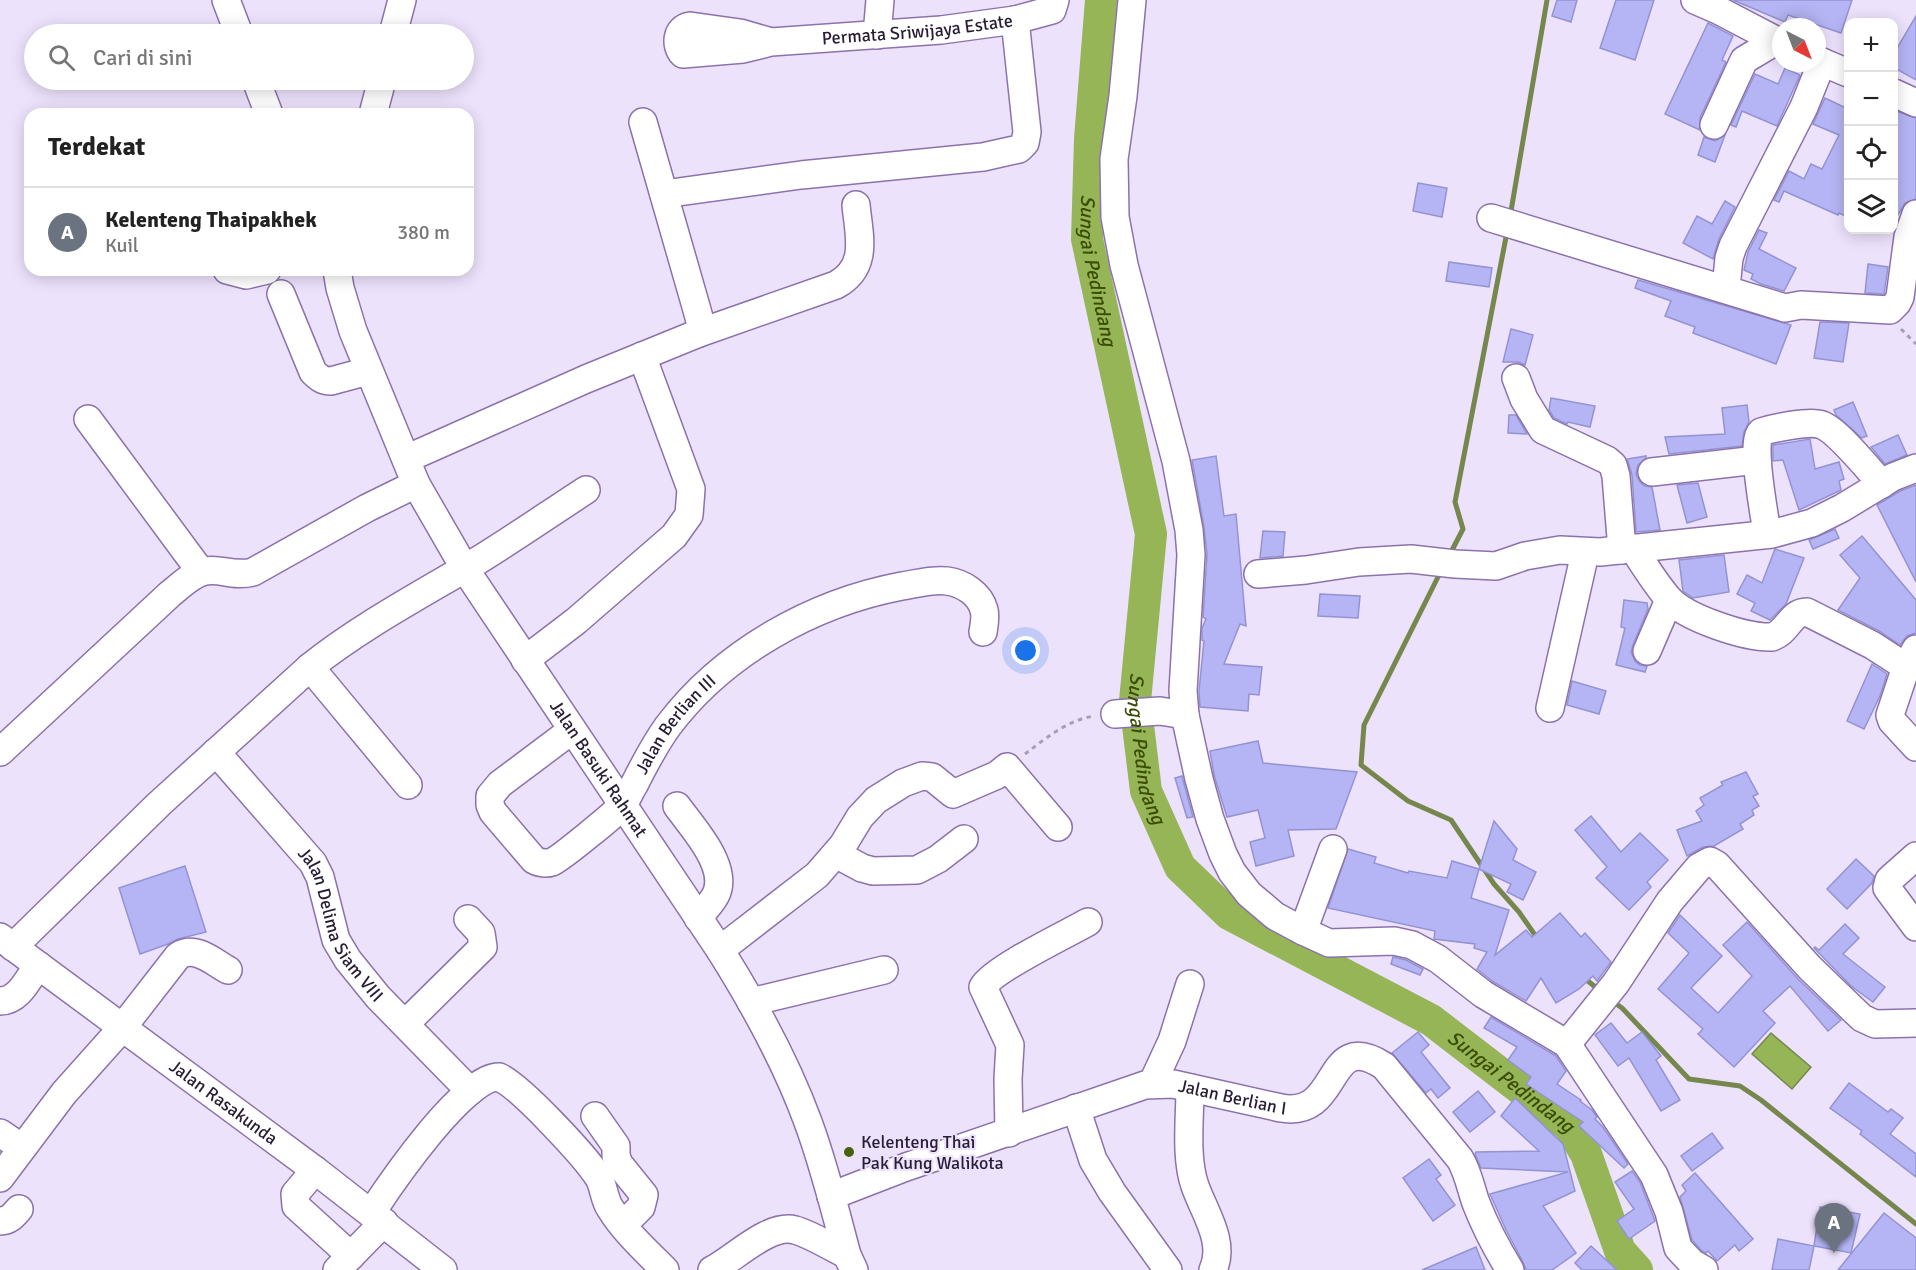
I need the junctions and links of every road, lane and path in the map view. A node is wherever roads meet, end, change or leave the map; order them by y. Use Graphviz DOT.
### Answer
graph roads {
  1 [pos="226,0"];
  2 [pos="402,0"];
  3 [pos="880,0"];
  4 [pos="1055,0"];
  5 [pos="1132,0"];
  6 [pos="1695,0"];
  7 [pos="1015,20"];
  8 [pos="235,24"];
  9 [pos="396,24"];
  10 [pos="877,35"];
  11 [pos="1772,39"];
  12 [pos="771,42"];
  13 [pos="1772,45"];
  14 [pos="1826,64"];
  15 [pos="1816,72"];
  16 [pos="1844,72"];
  17 [pos="260,90"];
  18 [pos="379,90"];
  19 [pos="1898,95"];
  20 [pos="1916,103"];
  21 [pos="267,108"];
  22 [pos="375,108"];
  23 [pos="643,122"];
  24 [pos="1714,125"];
  25 [pos="664,195"];
  26 [pos="856,205"];
  27 [pos="1916,214"];
  28 [pos="1491,218"];
  29 [pos="338,276"];
  30 [pos="1726,288"];
  31 [pos="281,294"];
  32 [pos="699,333"];
  33 [pos="642,356"];
  34 [pos="368,371"];
  35 [pos="1516,378"];
  36 [pos="88,419"];
  37 [pos="1757,460"];
  38 [pos="1916,468"];
  39 [pos="1652,471"];
  40 [pos="411,472"];
  41 [pos="1882,484"];
  42 [pos="586,490"];
  43 [pos="1767,534"];
  44 [pos="1627,549"];
  45 [pos="1585,553"];
  46 [pos="465,569"];
  47 [pos="201,572"];
  48 [pos="1258,574"];
  49 [pos="1669,600"];
  50 [pos="983,632"];
  51 [pos="1647,651"];
  52 [pos="1911,658"];
  53 [pos="525,660"];
  54 [pos="310,667"];
  55 [pos="1550,708"];
  56 [pos="1172,713"];
  57 [pos="1115,714"];
  58 [pos="572,729"];
  59 [pos="1916,747"];
  60 [pos="0,752"];
  61 [pos="216,752"];
  62 [pos="1007,767"];
  63 [pos="408,785"];
  64 [pos="622,806"];
  65 [pos="676,806"];
  66 [pos="1058,827"];
  67 [pos="964,839"];
  68 [pos="1333,849"];
  69 [pos="836,854"];
  70 [pos="1916,856"];
  71 [pos="698,918"];
  72 [pos="468,919"];
  73 [pos="1088,922"];
  74 [pos="1916,927"];
  75 [pos="1303,931"];
  76 [pos="7,942"];
  77 [pos="720,950"];
  78 [pos="38,965"];
  79 [pos="228,970"];
  80 [pos="884,970"];
  81 [pos="1190,984"];
  82 [pos="0,1001"];
  83 [pos="751,1002"];
  84 [pos="1916,1023"];
  85 [pos="405,1024"];
  86 [pos="122,1028"];
  87 [pos="1567,1044"];
  88 [pos="1152,1084"];
  89 [pos="1190,1088"];
  90 [pos="470,1091"];
  91 [pos="1076,1108"];
  92 [pos="595,1116"];
  93 [pos="0,1133"];
  94 [pos="1009,1133"];
  95 [pos="22,1148"];
  96 [pos="315,1170"];
  97 [pos="0,1178"];
  98 [pos="831,1197"];
  99 [pos="378,1217"];
  100 [pos="623,1225"];
  101 [pos="850,1262"];
  102 [pos="344,1263"];
  103 [pos="438,1269"];
  104 [pos="665,1270"];
  105 [pos="712,1270"];
  106 [pos="1168,1270"];
  107 [pos="1213,1270"];
  108 [pos="1510,1270"];
  109 [pos="1704,1270"];
  1 -- 8 [label="street"];
  2 -- 9 [label="street"];
  3 -- 10 [label="street"];
  4 -- 7 [label="street, Permata Sriwijaya Estate"];
  5 -- 56 [label="street"];
  6 -- 11 [label="street"];
  7 -- 10 [label="street, Permata Sriwijaya Estate"];
  7 -- 25 [label="street"];
  10 -- 12 [label="street, Permata Sriwijaya Estate"];
  13 -- 24 [label="street"];
  14 -- 16 [label="street"];
  15 -- 30 [label="street"];
  17 -- 21 [label="street"];
  18 -- 22 [label="street"];
  19 -- 20 [label="street"];
  23 -- 25 [label="street"];
  25 -- 32 [label="street"];
  26 -- 32 [label="street"];
  27 -- 30 [label="street"];
  28 -- 30 [label="street"];
  29 -- 34 [label="street, Jalan Basuki Rahmat"];
  31 -- 34 [label="street"];
  32 -- 33 [label="street"];
  33 -- 40 [label="street"];
  33 -- 53 [label="street"];
  34 -- 40 [label="street, Jalan Basuki Rahmat"];
  35 -- 44 [label="street"];
  36 -- 47 [label="street"];
  37 -- 39 [label="street"];
  37 -- 41 [label="street"];
  37 -- 43 [label="street"];
  38 -- 41 [label="street"];
  40 -- 46 [label="street, Jalan Basuki Rahmat"];
  40 -- 47 [label="street"];
  41 -- 43 [label="street"];
  42 -- 46 [label="street"];
  43 -- 44 [label="street"];
  44 -- 45 [label="street"];
  44 -- 49 [label="street"];
  45 -- 48 [label="street"];
  45 -- 55 [label="street"];
  46 -- 53 [label="street, Jalan Basuki Rahmat"];
  46 -- 54 [label="street"];
  47 -- 60 [label="street"];
  49 -- 51 [label="street"];
  49 -- 52 [label="street"];
  50 -- 64 [label="street, Jalan Berlian III"];
  52 -- 59 [label="street"];
  53 -- 58 [label="street, Jalan Basuki Rahmat"];
  54 -- 61 [label="street"];
  54 -- 63 [label="street"];
  56 -- 57 [label="street"];
  56 -- 75 [label="street"];
  57 -- 62 [label="path"];
  58 -- 64 [label="street, Jalan Basuki Rahmat"];
  58 -- 64 [label="street, Jalan Berlian III"];
  61 -- 76 [label="street"];
  61 -- 85 [label="street, Jalan Delima Siam VIII"];
  62 -- 66 [label="street"];
  62 -- 69 [label="street"];
  64 -- 71 [label="street, Jalan Basuki Rahmat"];
  65 -- 71 [label="street"];
  67 -- 69 [label="street"];
  68 -- 75 [label="street"];
  69 -- 77 [label="street"];
  70 -- 74 [label="street"];
  71 -- 77 [label="street, Jalan Basuki Rahmat"];
  72 -- 85 [label="street"];
  73 -- 94 [label="street"];
  75 -- 87 [label="street"];
  76 -- 78 [label="street, Jalan Rasakunda"];
  77 -- 83 [label="street, Jalan Basuki Rahmat"];
  78 -- 82 [label="street"];
  78 -- 86 [label="street, Jalan Rasakunda"];
  79 -- 86 [label="street"];
  80 -- 83 [label="street"];
  81 -- 88 [label="street"];
  83 -- 98 [label="street, Jalan Basuki Rahmat"];
  84 -- 87 [label="street"];
  85 -- 90 [label="street, Jalan Delima Siam VIII"];
  86 -- 95 [label="street"];
  86 -- 96 [label="street, Jalan Rasakunda"];
  87 -- 109 [label="street"];
  88 -- 89 [label="street, Jalan Berlian I"];
  88 -- 91 [label="street, Jalan Berlian I"];
  89 -- 107 [label="street"];
  89 -- 108 [label="street, Jalan Berlian I"];
  90 -- 99 [label="street"];
  90 -- 100 [label="street"];
  91 -- 94 [label="street, Jalan Berlian I"];
  91 -- 106 [label="street"];
  92 -- 100 [label="street"];
  93 -- 95 [label="street"];
  94 -- 98 [label="street, Jalan Berlian I"];
  95 -- 97 [label="street"];
  96 -- 99 [label="street, Jalan Rasakunda"];
  96 -- 102 [label="street"];
  98 -- 101 [label="street, Jalan Basuki Rahmat"];
  99 -- 102 [label="street"];
  99 -- 103 [label="street, Jalan Rasakunda"];
  100 -- 104 [label="street"];
  101 -- 105 [label="street"];
}
